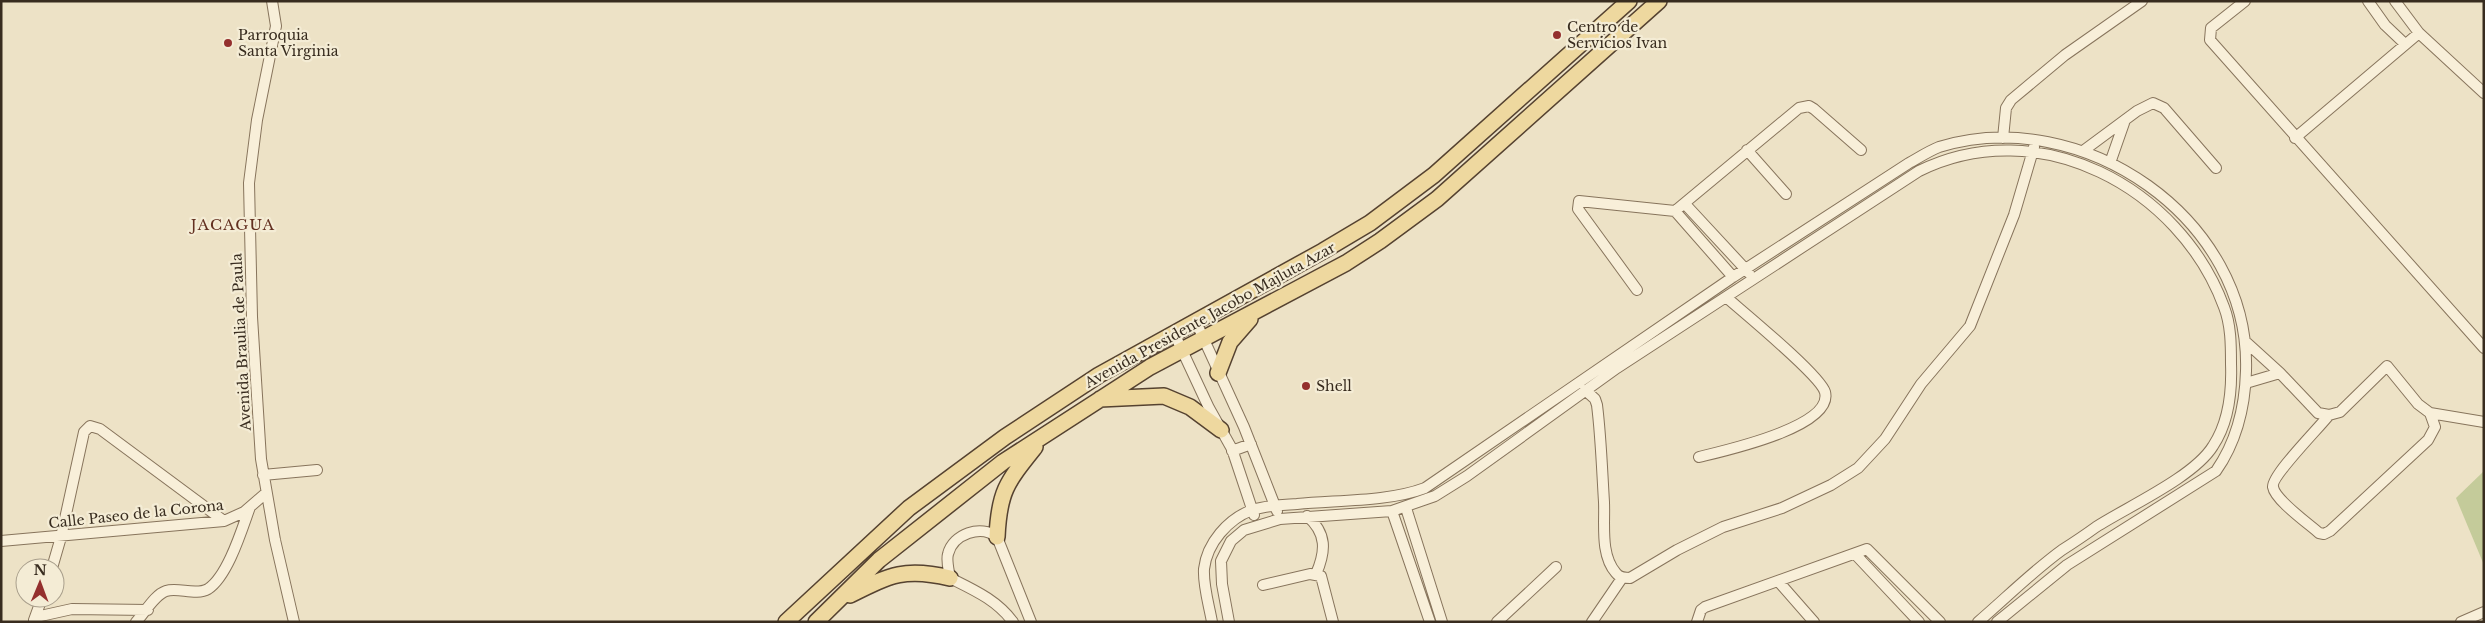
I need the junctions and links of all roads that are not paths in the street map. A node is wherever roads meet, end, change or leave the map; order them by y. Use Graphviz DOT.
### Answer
graph roads {
  1 [pos="272,1"];
  2 [pos="1629,1"];
  3 [pos="1659,1"];
  4 [pos="2142,1"];
  5 [pos="2245,1"];
  6 [pos="2368,1"];
  7 [pos="2395,1"];
  8 [pos="2419,33"];
  9 [pos="2405,44"];
  10 [pos="2484,94"];
  11 [pos="2124,123"];
  12 [pos="2003,138"];
  13 [pos="2295,138"];
  14 [pos="2035,146"];
  15 [pos="1746,150"];
  16 [pos="1862,150"];
  17 [pos="2082,151"];
  18 [pos="2110,163"];
  19 [pos="2216,168"];
  20 [pos="1786,194"];
  21 [pos="1685,204"];
  22 [pos="1676,211"];
  23 [pos="1745,270"];
  24 [pos="1733,277"];
  25 [pos="1753,279"];
  26 [pos="1637,290"];
  27 [pos="1726,297"];
  28 [pos="1262,308"];
  29 [pos="1196,322"];
  30 [pos="1174,333"];
  31 [pos="1203,338"];
  32 [pos="2247,344"];
  33 [pos="2484,348"];
  34 [pos="1182,351"];
  35 [pos="2280,372"];
  36 [pos="1218,373"];
  37 [pos="2246,383"];
  38 [pos="1585,390"];
  39 [pos="1099,399"];
  40 [pos="2430,413"];
  41 [pos="2329,415"];
  42 [pos="2484,422"];
  43 [pos="1221,430"];
  44 [pos="1044,437"];
  45 [pos="1251,444"];
  46 [pos="1232,451"];
  47 [pos="1699,458"];
  48 [pos="317,470"];
  49 [pos="263,475"];
  50 [pos="266,493"];
  51 [pos="1274,505"];
  52 [pos="251,506"];
  53 [pos="1406,508"];
  54 [pos="1252,510"];
  55 [pos="1392,510"];
  56 [pos="1307,516"];
  57 [pos="1280,519"];
  58 [pos="224,521"];
  59 [pos="1257,525"];
  60 [pos="61,537"];
  61 [pos="997,537"];
  62 [pos="1,542"];
  63 [pos="1855,554"];
  64 [pos="55,558"];
  65 [pos="1556,567"];
  66 [pos="1316,574"];
  67 [pos="950,578"];
  68 [pos="1622,578"];
  69 [pos="1778,581"];
  70 [pos="1263,585"];
  71 [pos="838,602"];
  72 [pos="148,610"];
  73 [pos="2484,612"];
  74 [pos="34,619"];
  75 [pos="136,622"];
  76 [pos="294,622"];
  77 [pos="786,622"];
  78 [pos="816,622"];
  79 [pos="1013,622"];
  80 [pos="1031,622"];
  81 [pos="1212,622"];
  82 [pos="1229,622"];
  83 [pos="1332,622"];
  84 [pos="1430,622"];
  85 [pos="1442,622"];
  86 [pos="1497,622"];
  87 [pos="1592,622"];
  88 [pos="1697,622"];
  89 [pos="1814,622"];
  90 [pos="1920,622"];
  91 [pos="1940,622"];
  92 [pos="1978,622"];
  93 [pos="1998,622"];
  94 [pos="2461,622"];
  1 -- 49 [label="street, Avenida Braulia de Paula"];
  2 -- 29 [label="main road, Avenida Presidente Jacobo Majluta Azar"];
  3 -- 28 [label="main road, Avenida Presidente Jacobo Majluta Azar"];
  4 -- 12 [label="street"];
  5 -- 13 [label="street"];
  6 -- 9 [label="street"];
  7 -- 8 [label="street"];
  8 -- 9 [label="street"];
  8 -- 10 [label="street"];
  9 -- 13 [label="street"];
  11 -- 17 [label="street"];
  11 -- 18 [label="street"];
  11 -- 19 [label="street"];
  12 -- 14 [label="street"];
  12 -- 23 [label="street"];
  13 -- 33 [label="street"];
  14 -- 17 [label="street"];
  14 -- 25 [label="street"];
  14 -- 68 [label="street"];
  14 -- 92 [label="street"];
  15 -- 16 [label="street"];
  15 -- 20 [label="street"];
  15 -- 21 [label="street"];
  17 -- 18 [label="street"];
  18 -- 32 [label="street"];
  21 -- 22 [label="street"];
  21 -- 23 [label="street"];
  22 -- 24 [label="street"];
  22 -- 26 [label="street"];
  23 -- 24 [label="street"];
  23 -- 25 [label="street"];
  24 -- 51 [label="street"];
  25 -- 27 [label="street"];
  27 -- 38 [label="street"];
  27 -- 47 [label="street"];
  28 -- 31 [label="main road, Avenida Presidente Jacobo Majluta Azar"];
  28 -- 36 [label="main road"];
  29 -- 30 [label="main road, Avenida Presidente Jacobo Majluta Azar"];
  29 -- 31 [label="street"];
  30 -- 34 [label="street"];
  30 -- 77 [label="main road, Avenida Presidente Jacobo Majluta Azar"];
  31 -- 34 [label="main road, Avenida Presidente Jacobo Majluta Azar"];
  31 -- 36 [label="street"];
  32 -- 35 [label="street"];
  32 -- 37 [label="street"];
  34 -- 39 [label="main road, Avenida Presidente Jacobo Majluta Azar"];
  34 -- 43 [label="street"];
  35 -- 37 [label="street"];
  35 -- 41 [label="street"];
  36 -- 45 [label="street"];
  37 -- 93 [label="street"];
  38 -- 53 [label="street"];
  38 -- 68 [label="street"];
  39 -- 43 [label="main road"];
  39 -- 44 [label="main road, Avenida Presidente Jacobo Majluta Azar"];
  40 -- 41 [label="street"];
  40 -- 41 [label="street"];
  40 -- 42 [label="street"];
  43 -- 46 [label="street"];
  44 -- 61 [label="main road"];
  44 -- 71 [label="main road, Avenida Presidente Jacobo Majluta Azar"];
  45 -- 46 [label="street"];
  45 -- 51 [label="street"];
  46 -- 54 [label="street"];
  48 -- 49 [label="street"];
  49 -- 50 [label="street, Avenida Braulia de Paula"];
  50 -- 52 [label="street, Calle Paseo de la Corona"];
  50 -- 76 [label="street, Avenida Braulia de Paula"];
  51 -- 54 [label="street"];
  51 -- 57 [label="street"];
  52 -- 58 [label="street, Calle Paseo de la Corona"];
  52 -- 72 [label="street"];
  53 -- 55 [label="street"];
  53 -- 85 [label="street"];
  54 -- 59 [label="street"];
  54 -- 81 [label="street"];
  55 -- 56 [label="street"];
  55 -- 84 [label="street"];
  56 -- 57 [label="street"];
  56 -- 66 [label="street"];
  57 -- 59 [label="street"];
  58 -- 60 [label="street, Calle Paseo de la Corona"];
  58 -- 60 [label="street"];
  59 -- 82 [label="street"];
  60 -- 62 [label="street, Calle Paseo de la Corona"];
  60 -- 64 [label="street"];
  61 -- 67 [label="street"];
  61 -- 80 [label="street"];
  63 -- 69 [label="street"];
  63 -- 90 [label="street"];
  63 -- 91 [label="street"];
  65 -- 86 [label="street"];
  66 -- 70 [label="street"];
  66 -- 83 [label="street"];
  67 -- 71 [label="main road"];
  67 -- 79 [label="street"];
  68 -- 87 [label="street"];
  69 -- 88 [label="street"];
  69 -- 89 [label="street"];
  71 -- 78 [label="main road, Avenida Presidente Jacobo Majluta Azar"];
  72 -- 74 [label="street"];
  72 -- 75 [label="street"];
  73 -- 94 [label="street"];
}
